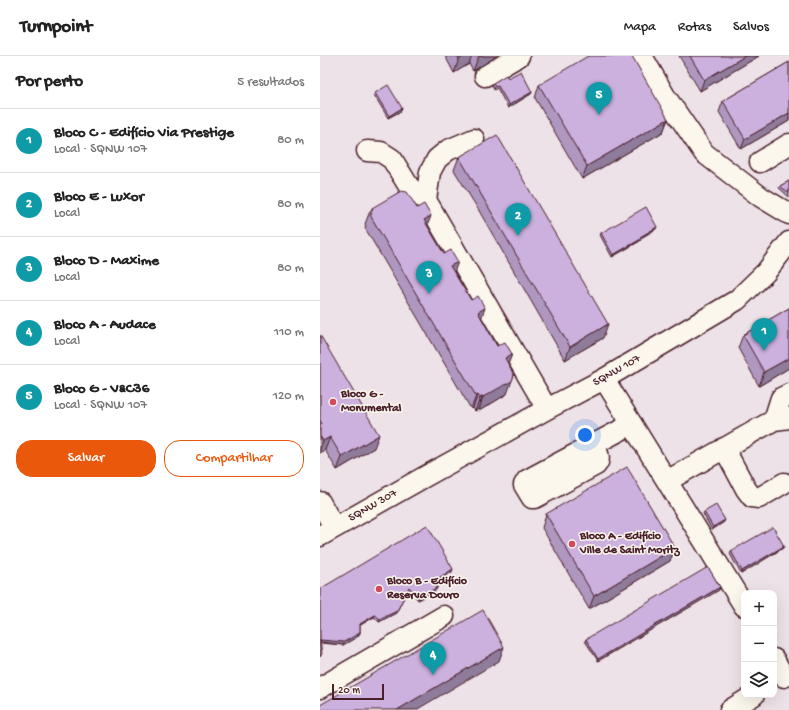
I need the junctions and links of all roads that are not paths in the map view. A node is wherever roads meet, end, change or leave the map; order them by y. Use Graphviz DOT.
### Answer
graph roads {
  1 [pos="519,56"];
  2 [pos="642,56"];
  3 [pos="485,76"];
  4 [pos="474,139"];
  5 [pos="789,144"];
  6 [pos="367,151"];
  7 [pos="760,162"];
  8 [pos="426,200"];
  9 [pos="789,214"];
  10 [pos="789,242"];
  11 [pos="604,379"];
  12 [pos="789,394"];
  13 [pos="547,408"];
  14 [pos="782,419"];
  15 [pos="632,424"];
  16 [pos="594,445"];
  17 [pos="724,448"];
  18 [pos="426,476"];
  19 [pos="667,481"];
  20 [pos="784,483"];
  21 [pos="320,502"];
  22 [pos="327,532"];
  23 [pos="741,601"];
  24 [pos="444,616"];
  25 [pos="775,662"];
  26 [pos="782,678"];
  27 [pos="320,688"];
  28 [pos="749,698"];
  29 [pos="730,710"];
  1 -- 3 [label="street"];
  2 -- 9 [label="street"];
  4 -- 8 [label="street"];
  5 -- 7 [label="street"];
  6 -- 8 [label="street"];
  8 -- 13 [label="street"];
  10 -- 11 [label="street, SQNW 107"];
  11 -- 13 [label="street, SQNW 107"];
  11 -- 15 [label="street"];
  12 -- 14 [label="street"];
  13 -- 18 [label="street, SQNW 107"];
  14 -- 17 [label="street"];
  15 -- 16 [label="street"];
  15 -- 19 [label="street"];
  17 -- 19 [label="street"];
  17 -- 20 [label="street"];
  18 -- 22 [label="street, SQNW 307"];
  19 -- 23 [label="street"];
  21 -- 22 [label="street"];
  24 -- 27 [label="street"];
  25 -- 26 [label="street"];
  28 -- 29 [label="street"];
}
